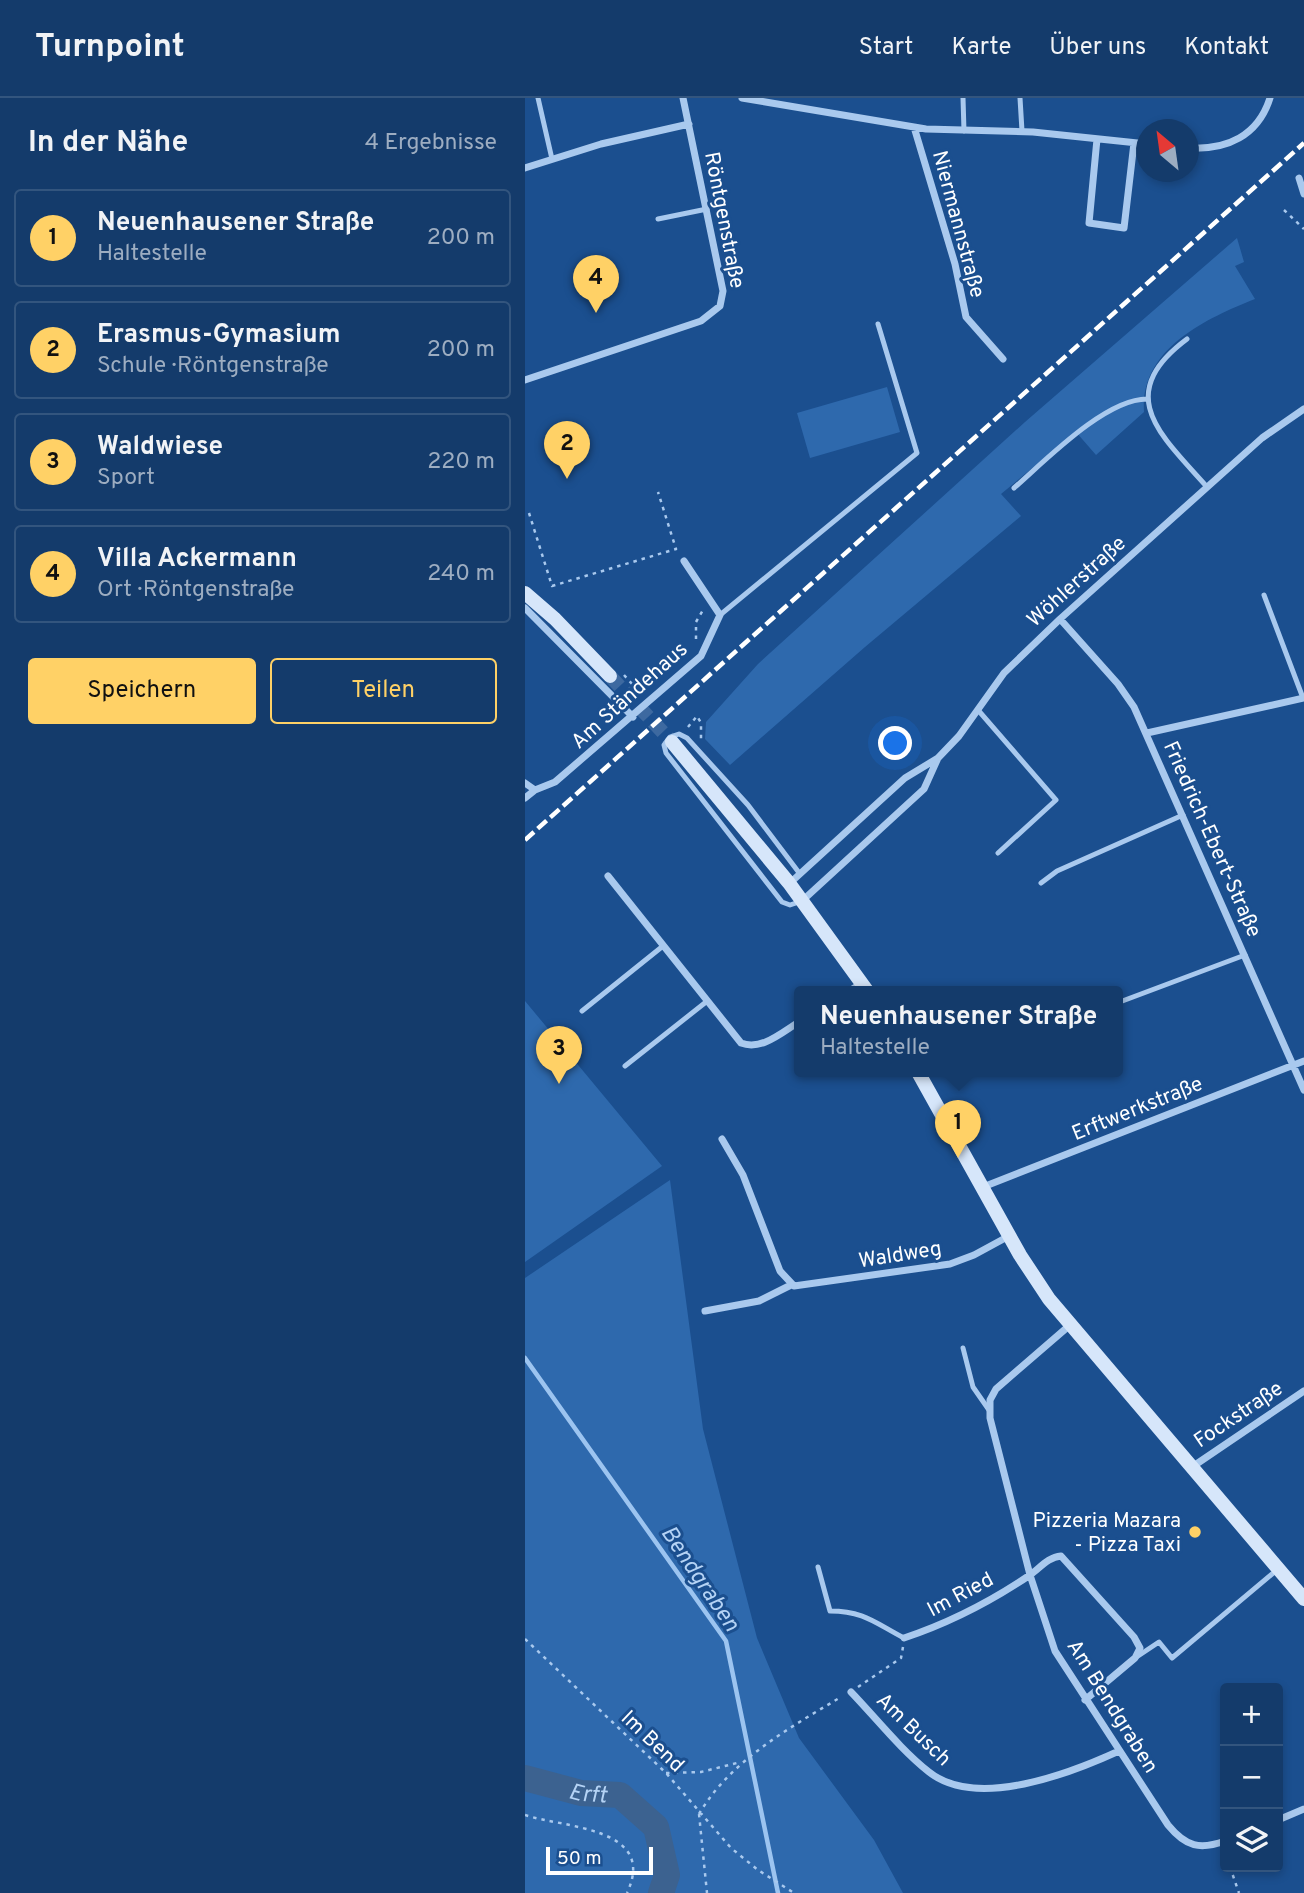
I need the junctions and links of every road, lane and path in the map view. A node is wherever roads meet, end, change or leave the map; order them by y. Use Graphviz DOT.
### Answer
graph roads {
  1 [pos="538,98"];
  2 [pos="683,98"];
  3 [pos="742,98"];
  4 [pos="963,98"];
  5 [pos="1020,98"];
  6 [pos="1270,98"];
  7 [pos="689,124"];
  8 [pos="914,127"];
  9 [pos="964,131"];
  10 [pos="1022,131"];
  11 [pos="1097,139"];
  12 [pos="1134,143"];
  13 [pos="1199,147"];
  14 [pos="552,159"];
  15 [pos="525,168"];
  16 [pos="1299,178"];
  17 [pos="1304,194"];
  18 [pos="707,209"];
  19 [pos="1284,210"];
  20 [pos="658,219"];
  21 [pos="1304,229"];
  22 [pos="879,324"];
  23 [pos="1187,339"];
  24 [pos="1003,359"];
  25 [pos="525,380"];
  26 [pos="1147,399"];
  27 [pos="1304,409"];
  28 [pos="1207,487"];
  29 [pos="1014,488"];
  30 [pos="659,492"];
  31 [pos="529,513"];
  32 [pos="684,561"];
  33 [pos="552,586"];
  34 [pos="541,590"];
  35 [pos="525,593"];
  36 [pos="1264,595"];
  37 [pos="525,608"];
  38 [pos="700,613"];
  39 [pos="720,615"];
  40 [pos="1060,619"];
  41 [pos="695,646"];
  42 [pos="610,676"];
  43 [pos="632,684"];
  44 [pos="644,688"];
  45 [pos="1304,698"];
  46 [pos="978,710"];
  47 [pos="633,718"];
  48 [pos="687,732"];
  49 [pos="1147,733"];
  50 [pos="673,742"];
  51 [pos="703,742"];
  52 [pos="938,758"];
  53 [pos="525,783"];
  54 [pos="535,790"];
  55 [pos="525,798"];
  56 [pos="1183,815"];
  57 [pos="998,853"];
  58 [pos="608,876"];
  59 [pos="794,879"];
  60 [pos="1041,883"];
  61 [pos="802,901"];
  62 [pos="663,946"];
  63 [pos="1245,955"];
  64 [pos="864,986"];
  65 [pos="1123,1001"];
  66 [pos="706,1002"];
  67 [pos="582,1011"];
  68 [pos="794,1024"];
  69 [pos="1304,1061"];
  70 [pos="1293,1065"];
  71 [pos="625,1066"];
  72 [pos="921,1077"];
  73 [pos="1304,1090"];
  74 [pos="722,1139"];
  75 [pos="983,1188"];
  76 [pos="1009,1236"];
  77 [pos="791,1285"];
  78 [pos="705,1311"];
  79 [pos="1070,1325"];
  80 [pos="963,1348"];
  81 [pos="1304,1391"];
  82 [pos="989,1410"];
  83 [pos="1192,1467"];
  84 [pos="818,1567"];
  85 [pos="1278,1569"];
  86 [pos="1030,1575"];
  87 [pos="1304,1599"];
  88 [pos="904,1638"];
  89 [pos="525,1639"];
  90 [pos="1135,1658"];
  91 [pos="851,1692"];
  92 [pos="1085,1700"];
  93 [pos="1119,1751"];
  94 [pos="741,1762"];
  95 [pos="666,1773"];
  96 [pos="1304,1809"];
  97 [pos="699,1814"];
  98 [pos="525,1815"];
  99 [pos="1283,1819"];
  100 [pos="1220,1842"];
  101 [pos="1232,1872"];
  102 [pos="627,1893"];
  103 [pos="707,1893"];
  104 [pos="794,1893"];
  105 [pos="1239,1893"];
  1 -- 14 [label="lane"];
  2 -- 7 [label="street, Röntgenstraße"];
  3 -- 8 [label="street"];
  4 -- 9 [label="lane"];
  5 -- 10 [label="lane"];
  6 -- 13 [label="street"];
  7 -- 14 [label="street"];
  7 -- 18 [label="street, Röntgenstraße"];
  8 -- 9 [label="street"];
  8 -- 24 [label="street, Niermannstraße"];
  9 -- 10 [label="street"];
  10 -- 11 [label="street"];
  11 -- 12 [label="street"];
  11 -- 12 [label="street"];
  14 -- 15 [label="street"];
  16 -- 17 [label="street"];
  18 -- 20 [label="lane"];
  18 -- 25 [label="street, Röntgenstraße"];
  19 -- 21 [label="path"];
  22 -- 39 [label="lane"];
  23 -- 26 [label="lane"];
  26 -- 28 [label="lane"];
  26 -- 29 [label="lane"];
  27 -- 28 [label="street, Wöhlerstraße"];
  28 -- 40 [label="street, Wöhlerstraße"];
  30 -- 33 [label="path"];
  31 -- 33 [label="path"];
  32 -- 39 [label="street"];
  33 -- 34 [label="path"];
  35 -- 42 [label="main road"];
  36 -- 45 [label="lane"];
  37 -- 47 [label="street"];
  38 -- 41 [label="path"];
  39 -- 47 [label="street, Am Ständehaus"];
  40 -- 46 [label="street, Wöhlerstraße"];
  40 -- 49 [label="street, Friedrich-Ebert-Straße"];
  43 -- 44 [label="path"];
  45 -- 49 [label="street"];
  46 -- 52 [label="street, Wöhlerstraße"];
  46 -- 57 [label="lane"];
  47 -- 54 [label="street, Am Ständehaus"];
  48 -- 51 [label="path"];
  49 -- 56 [label="street, Friedrich-Ebert-Straße"];
  50 -- 59 [label="main road"];
  52 -- 59 [label="street, Wöhlerstraße"];
  52 -- 61 [label="street, Wöhlerstraße"];
  53 -- 54 [label="street"];
  54 -- 55 [label="street, Am Ständehaus"];
  56 -- 60 [label="lane"];
  56 -- 63 [label="street, Friedrich-Ebert-Straße"];
  58 -- 62 [label="street"];
  59 -- 61 [label="main road"];
  59 -- 61 [label="lane"];
  61 -- 64 [label="main road"];
  62 -- 66 [label="street"];
  62 -- 67 [label="lane"];
  63 -- 65 [label="lane"];
  63 -- 70 [label="street, Friedrich-Ebert-Straße"];
  66 -- 68 [label="street"];
  66 -- 71 [label="lane"];
  69 -- 70 [label="street, Erftwerkstraße"];
  70 -- 73 [label="street, Friedrich-Ebert-Straße"];
  70 -- 75 [label="street, Erftwerkstraße"];
  72 -- 75 [label="main road"];
  74 -- 77 [label="street"];
  75 -- 76 [label="main road"];
  76 -- 77 [label="street, Waldweg"];
  76 -- 79 [label="main road"];
  77 -- 78 [label="street, Waldweg"];
  79 -- 82 [label="street"];
  79 -- 83 [label="main road"];
  80 -- 82 [label="lane"];
  81 -- 83 [label="street, Fockstraße"];
  82 -- 86 [label="street, Am Bendgraben"];
  83 -- 85 [label="main road"];
  84 -- 88 [label="lane"];
  85 -- 87 [label="main road"];
  85 -- 90 [label="lane"];
  86 -- 88 [label="street, Im Ried"];
  86 -- 90 [label="street, Im Ried"];
  86 -- 92 [label="street, Am Bendgraben"];
  88 -- 91 [label="path"];
  89 -- 95 [label="path, Im Bend"];
  90 -- 92 [label="street"];
  91 -- 93 [label="street, Am Busch"];
  91 -- 94 [label="path"];
  92 -- 93 [label="street, Am Bendgraben"];
  93 -- 100 [label="street, Am Bendgraben"];
  94 -- 95 [label="path"];
  94 -- 97 [label="path"];
  95 -- 97 [label="path, Im Bend"];
  96 -- 99 [label="street"];
  97 -- 103 [label="path"];
  97 -- 104 [label="path, Im Bend"];
  98 -- 102 [label="path"];
  101 -- 105 [label="path"];
}
